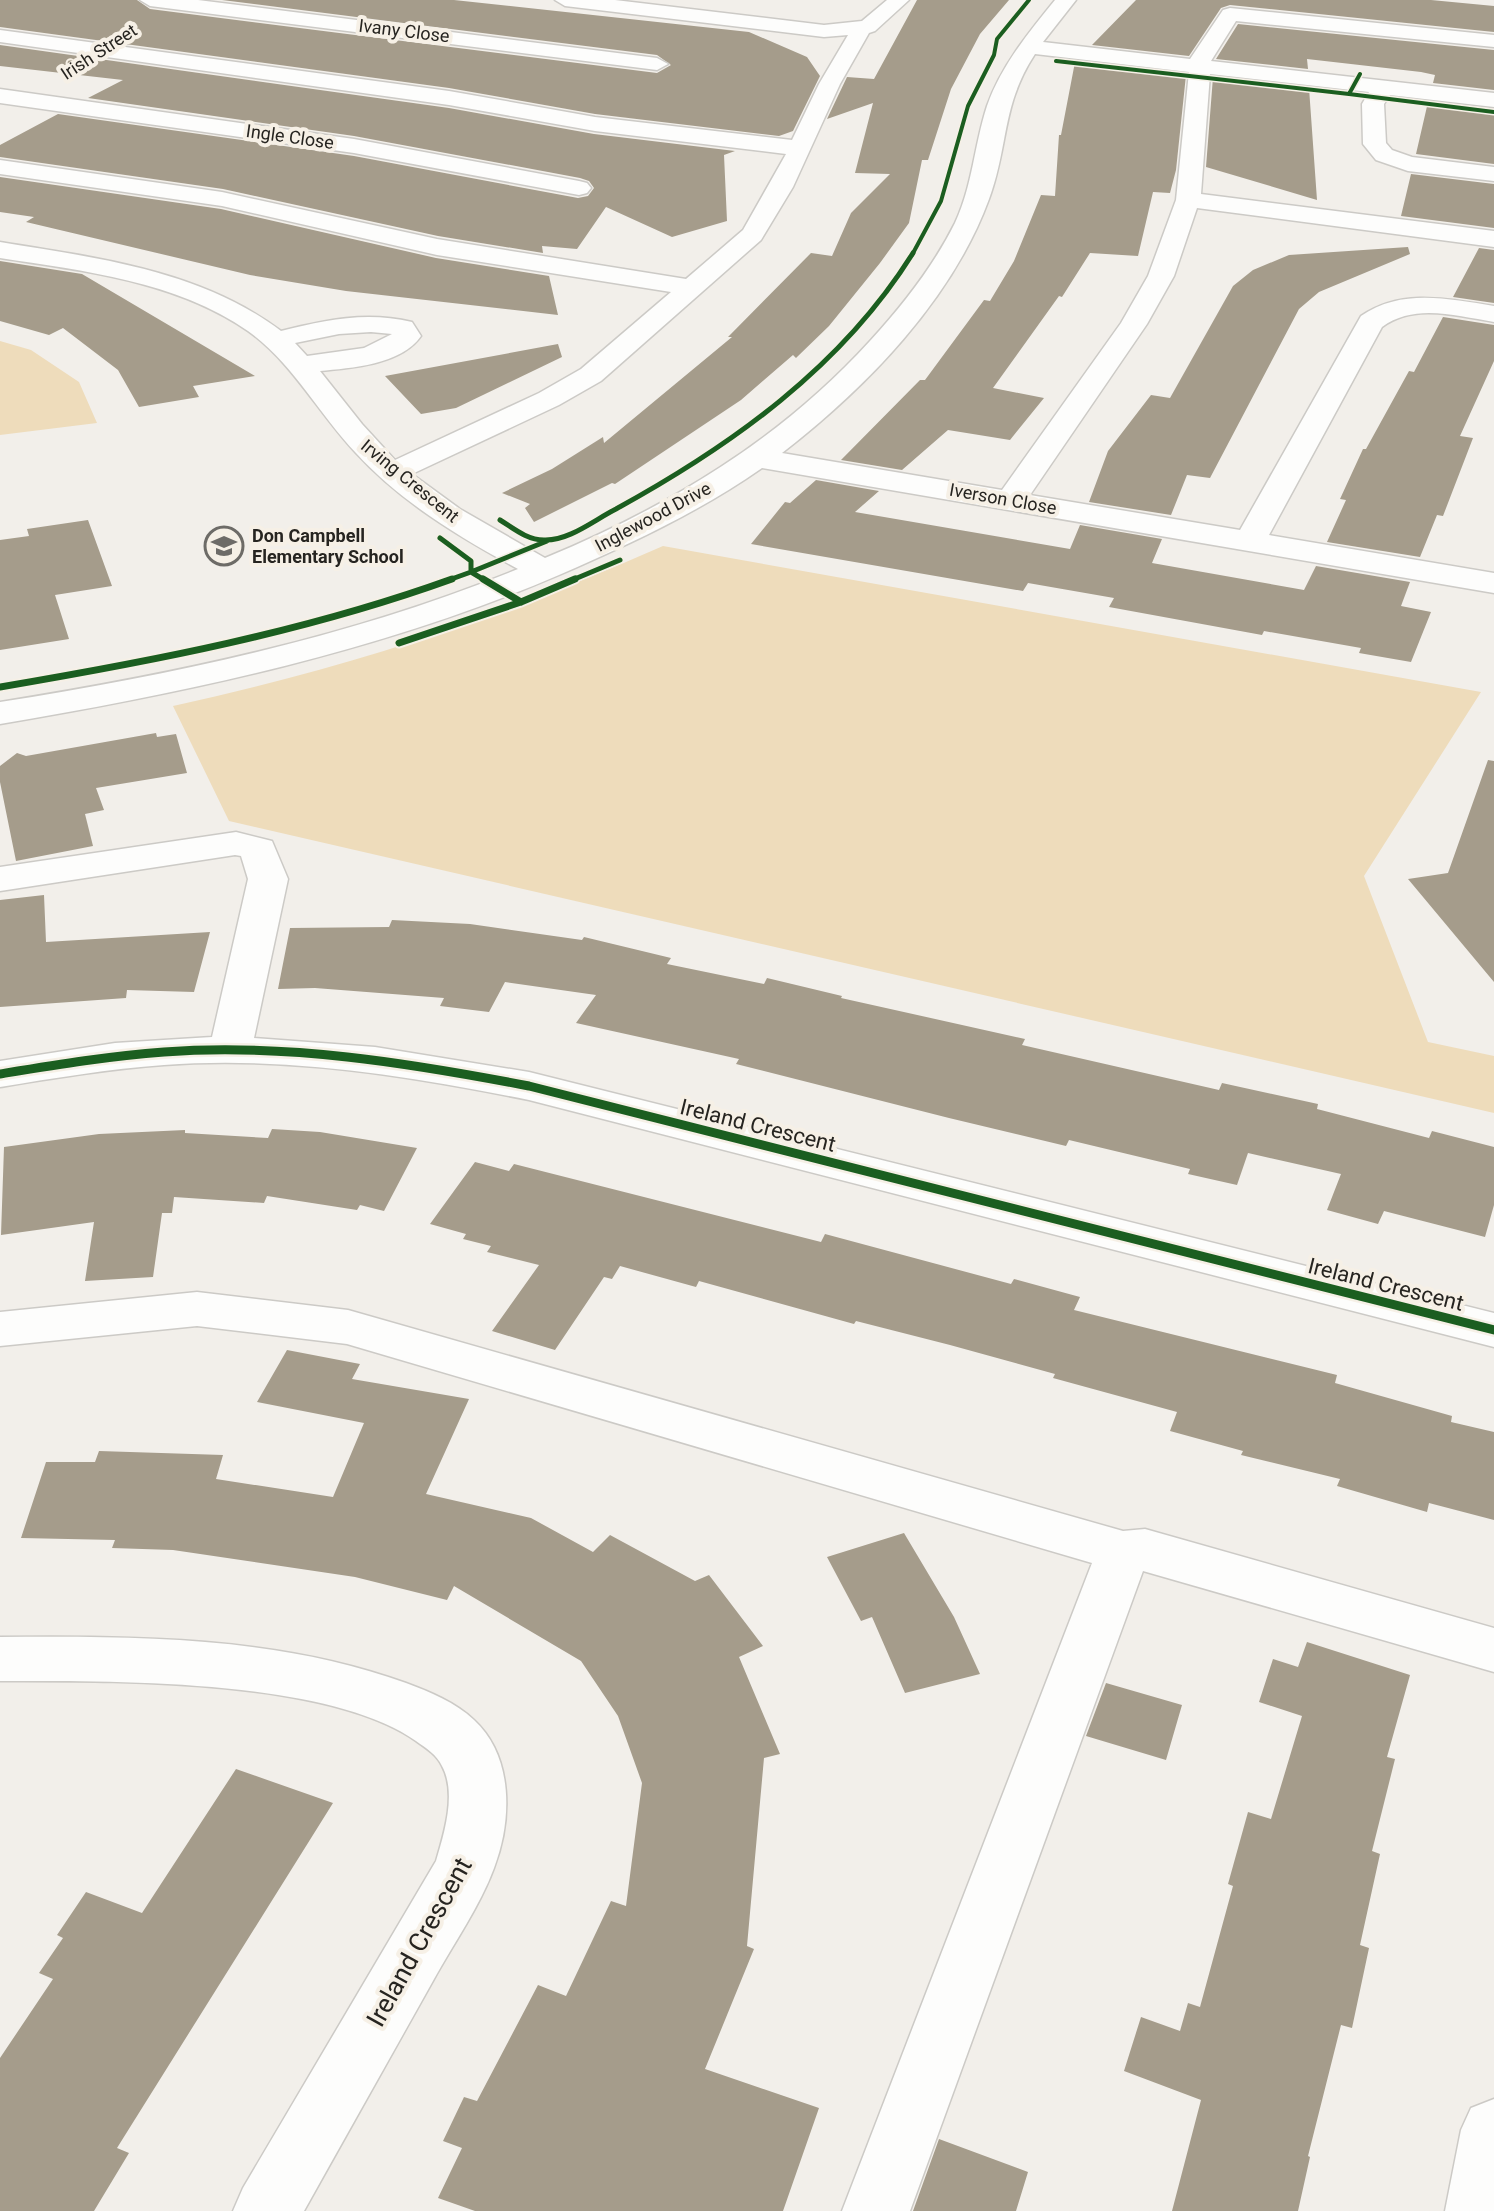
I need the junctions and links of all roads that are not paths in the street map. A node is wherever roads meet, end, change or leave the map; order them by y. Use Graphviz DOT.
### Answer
graph roads {
  1 [pos="565,0"];
  2 [pos="899,0"];
  3 [pos="1066,0"];
  4 [pos="176,1"];
  5 [pos="1235,7"];
  6 [pos="151,9"];
  7 [pos="859,30"];
  8 [pos="129,34"];
  9 [pos="0,36"];
  10 [pos="1494,41"];
  11 [pos="1029,47"];
  12 [pos="106,50"];
  13 [pos="657,64"];
  14 [pos="79,66"];
  15 [pos="1199,67"];
  16 [pos="51,83"];
  17 [pos="1383,88"];
  18 [pos="0,96"];
  19 [pos="1494,100"];
  20 [pos="12,107"];
  21 [pos="797,148"];
  22 [pos="0,167"];
  23 [pos="1494,174"];
  24 [pos="579,188"];
  25 [pos="1188,200"];
  26 [pos="1494,239"];
  27 [pos="0,250"];
  28 [pos="689,287"];
  29 [pos="1494,314"];
  30 [pos="276,340"];
  31 [pos="299,365"];
  32 [pos="757,458"];
  33 [pos="393,472"];
  34 [pos="1011,500"];
  35 [pos="1250,541"];
  36 [pos="544,570"];
  37 [pos="1494,583"];
  38 [pos="0,713"];
  39 [pos="0,879"];
  40 [pos="230,1051"];
  41 [pos="0,1074"];
  42 [pos="0,1329"];
  43 [pos="1494,1330"];
  44 [pos="1123,1552"];
  45 [pos="1494,1650"];
  46 [pos="0,1659"];
  47 [pos="1494,2130"];
  48 [pos="267,2211"];
  49 [pos="876,2211"];
  50 [pos="1479,2211"];
  1 -- 7 [label="street"];
  2 -- 7 [label="street"];
  3 -- 11 [label="street, Inglewood Drive"];
  4 -- 6 [label="street, Irish Street"];
  4 -- 13 [label="street, Ivany Close"];
  5 -- 10 [label="street"];
  5 -- 15 [label="street"];
  7 -- 21 [label="street"];
  8 -- 12 [label="street, Irish Street"];
  9 -- 12 [label="street"];
  11 -- 15 [label="street"];
  11 -- 32 [label="street, Inglewood Drive"];
  12 -- 14 [label="street, Irish Street"];
  12 -- 21 [label="street"];
  15 -- 17 [label="street"];
  15 -- 25 [label="street"];
  16 -- 20 [label="street, Irish Street"];
  17 -- 19 [label="street"];
  17 -- 23 [label="street"];
  18 -- 20 [label="street, Ingle Close"];
  20 -- 24 [label="street, Ingle Close"];
  21 -- 28 [label="street"];
  22 -- 28 [label="street"];
  25 -- 26 [label="street"];
  25 -- 34 [label="street"];
  27 -- 30 [label="street, Irving Crescent"];
  28 -- 33 [label="street"];
  29 -- 35 [label="street"];
  30 -- 31 [label="street, Irving Crescent"];
  30 -- 31 [label="street"];
  31 -- 33 [label="street, Irving Crescent"];
  32 -- 34 [label="street, Iverson Close"];
  32 -- 36 [label="street, Inglewood Drive"];
  33 -- 36 [label="street, Irving Crescent"];
  34 -- 35 [label="street, Iverson Close"];
  35 -- 37 [label="street, Iverson Close"];
  36 -- 38 [label="street, Inglewood Drive"];
  39 -- 40 [label="street"];
  40 -- 41 [label="street, Ireland Crescent"];
  40 -- 43 [label="street, Ireland Crescent"];
  42 -- 44 [label="street"];
  44 -- 45 [label="street"];
  44 -- 49 [label="street"];
  46 -- 48 [label="street, Ireland Crescent"];
  47 -- 50 [label="street"];
}
